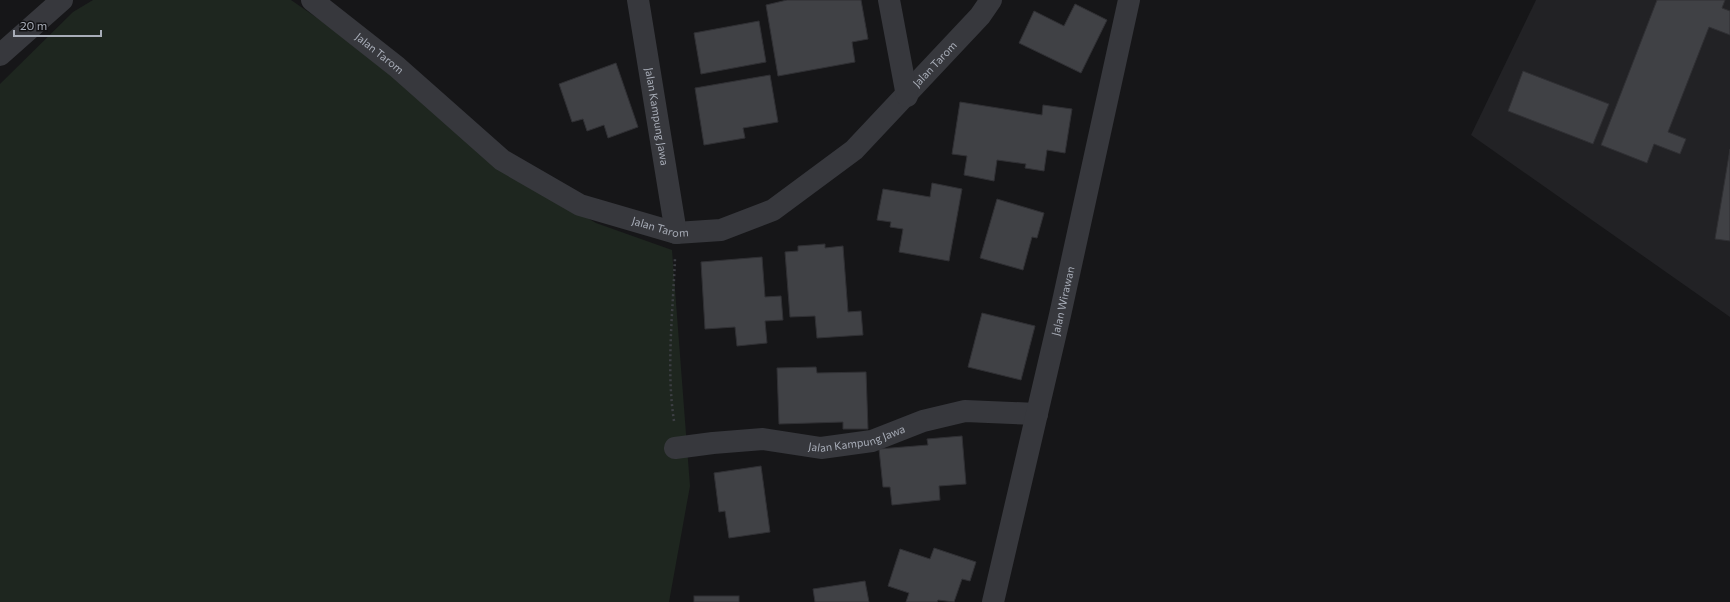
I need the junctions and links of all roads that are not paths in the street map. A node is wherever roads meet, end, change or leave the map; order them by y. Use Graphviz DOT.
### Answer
graph roads {
  1 [pos="62,0"];
  2 [pos="312,0"];
  3 [pos="638,0"];
  4 [pos="889,0"];
  5 [pos="991,0"];
  6 [pos="1129,0"];
  7 [pos="0,55"];
  8 [pos="907,96"];
  9 [pos="676,233"];
  10 [pos="1037,414"];
  11 [pos="675,448"];
  12 [pos="993,602"];
  1 -- 7 [label="street"];
  2 -- 9 [label="street, Jalan Tarom"];
  3 -- 9 [label="street, Jalan Kampung Jawa"];
  4 -- 8 [label="street"];
  5 -- 8 [label="street, Jalan Tarom"];
  6 -- 10 [label="street, Jalan Wirawan"];
  8 -- 9 [label="street, Jalan Tarom"];
  10 -- 11 [label="street, Jalan Kampung Jawa"];
  10 -- 12 [label="street, Jalan Wirawan"];
}
